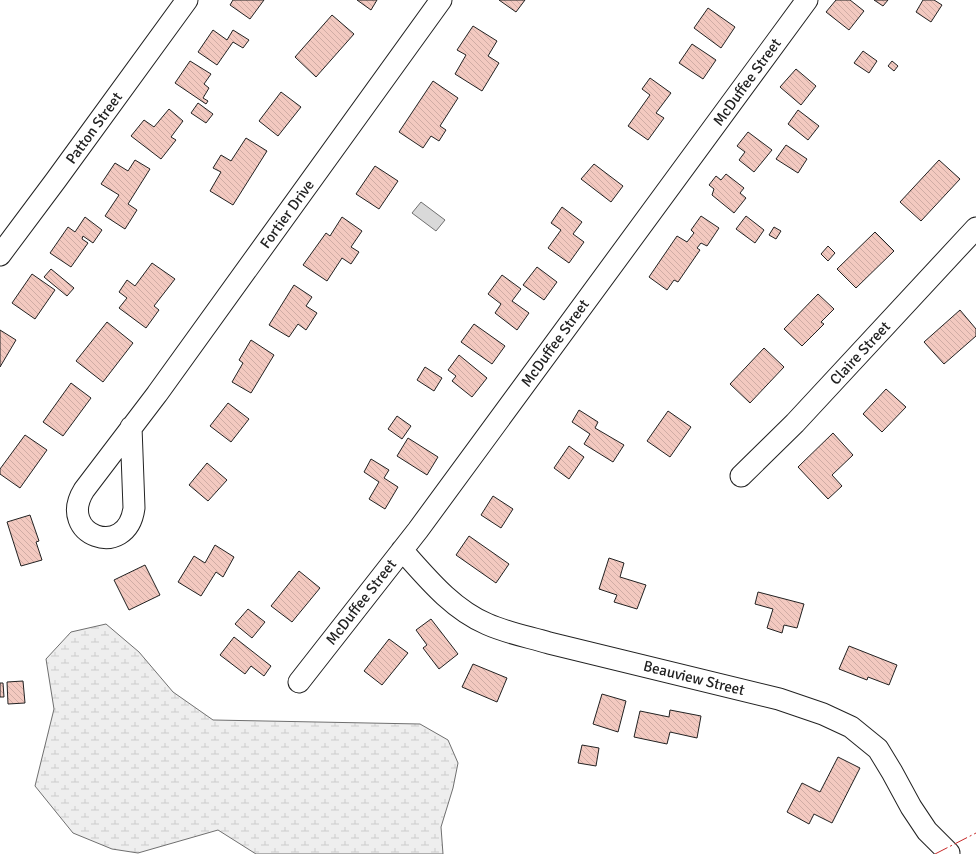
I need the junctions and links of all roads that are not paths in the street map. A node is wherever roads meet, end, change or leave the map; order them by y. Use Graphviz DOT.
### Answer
graph roads {
  1 [pos="187,0"];
  2 [pos="441,0"];
  3 [pos="807,0"];
  4 [pos="976,228"];
  5 [pos="0,255"];
  6 [pos="131,427"];
  7 [pos="741,476"];
  8 [pos="402,550"];
  9 [pos="299,682"];
  10 [pos="949,853"];
  1 -- 5 [label="street, Patton Street"];
  2 -- 6 [label="street, Fortier Drive"];
  3 -- 8 [label="street, McDuffee Street"];
  4 -- 7 [label="street, Claire Street"];
  6 -- 6 [label="street, Fortier Drive"];
  8 -- 9 [label="street, McDuffee Street"];
  8 -- 10 [label="street, Beauview Street"];
}
